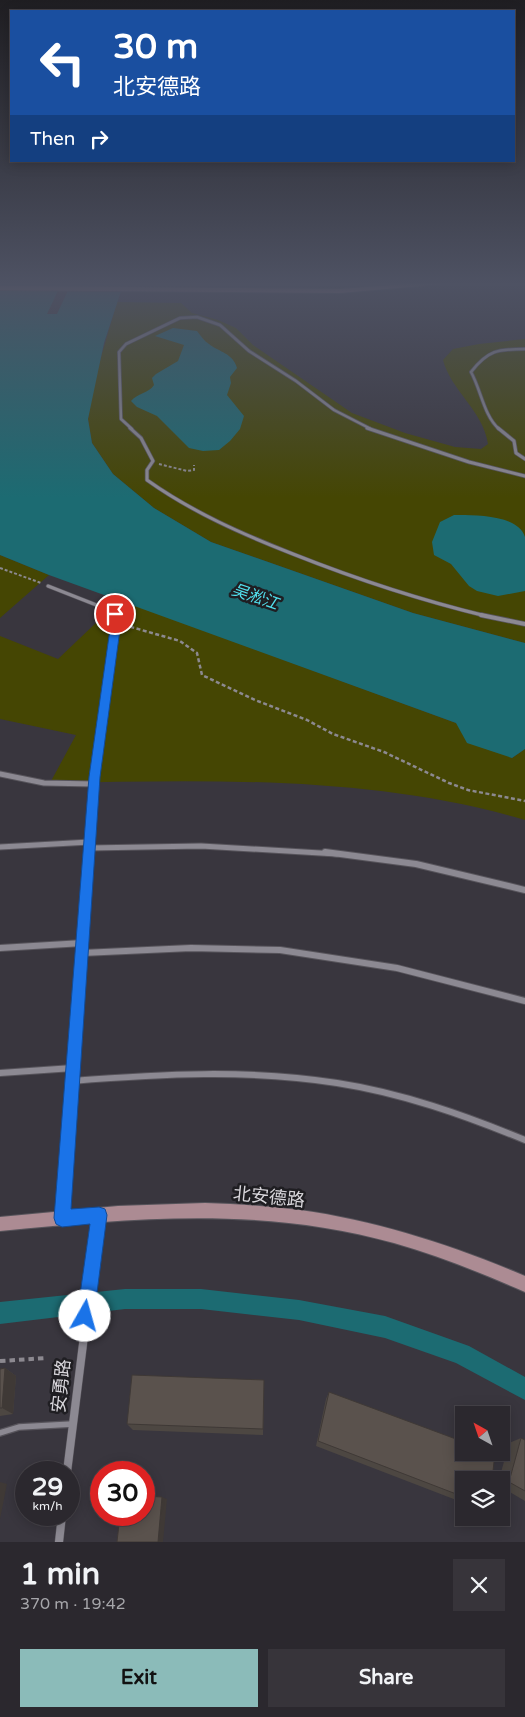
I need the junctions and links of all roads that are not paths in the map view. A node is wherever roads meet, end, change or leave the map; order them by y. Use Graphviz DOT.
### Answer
graph roads {
  1 [pos="119,354"];
  2 [pos="254,354"];
  3 [pos="486,354"];
  4 [pos="525,459"];
  5 [pos="525,476"];
  6 [pos="48,586"];
  7 [pos="525,624"];
  8 [pos="0,774"];
  9 [pos="94,784"];
  10 [pos="90,845"];
  11 [pos="0,847"];
  12 [pos="525,890"];
  13 [pos="82,943"];
  14 [pos="0,948"];
  15 [pos="82,954"];
  16 [pos="525,1001"];
  17 [pos="73,1068"];
  18 [pos="0,1073"];
  19 [pos="72,1081"];
  20 [pos="525,1140"];
  21 [pos="99,1215"];
  22 [pos="62,1218"];
  23 [pos="0,1224"];
  24 [pos="525,1284"];
  25 [pos="73,1424"];
  26 [pos="0,1433"];
  27 [pos="68,1461"];
  28 [pos="61,1526"];
  29 [pos="59,1542"];
  1 -- 7 [label="lane"];
  2 -- 5 [label="lane"];
  3 -- 4 [label="lane"];
  6 -- 9 [label="lane"];
  8 -- 9 [label="street"];
  9 -- 10 [label="street"];
  10 -- 11 [label="street"];
  10 -- 12 [label="street"];
  10 -- 13 [label="street"];
  13 -- 14 [label="street"];
  13 -- 15 [label="street"];
  15 -- 16 [label="street"];
  15 -- 17 [label="street"];
  17 -- 18 [label="street"];
  17 -- 19 [label="street"];
  19 -- 20 [label="street"];
  19 -- 22 [label="street"];
  21 -- 22 [label="street, 北安德路"];
  21 -- 24 [label="street, 北安德路"];
  21 -- 25 [label="street, 安勇路"];
  22 -- 23 [label="street, 北安德路"];
  25 -- 26 [label="lane"];
  25 -- 27 [label="street, 安勇路"];
  28 -- 29 [label="street"];
}
